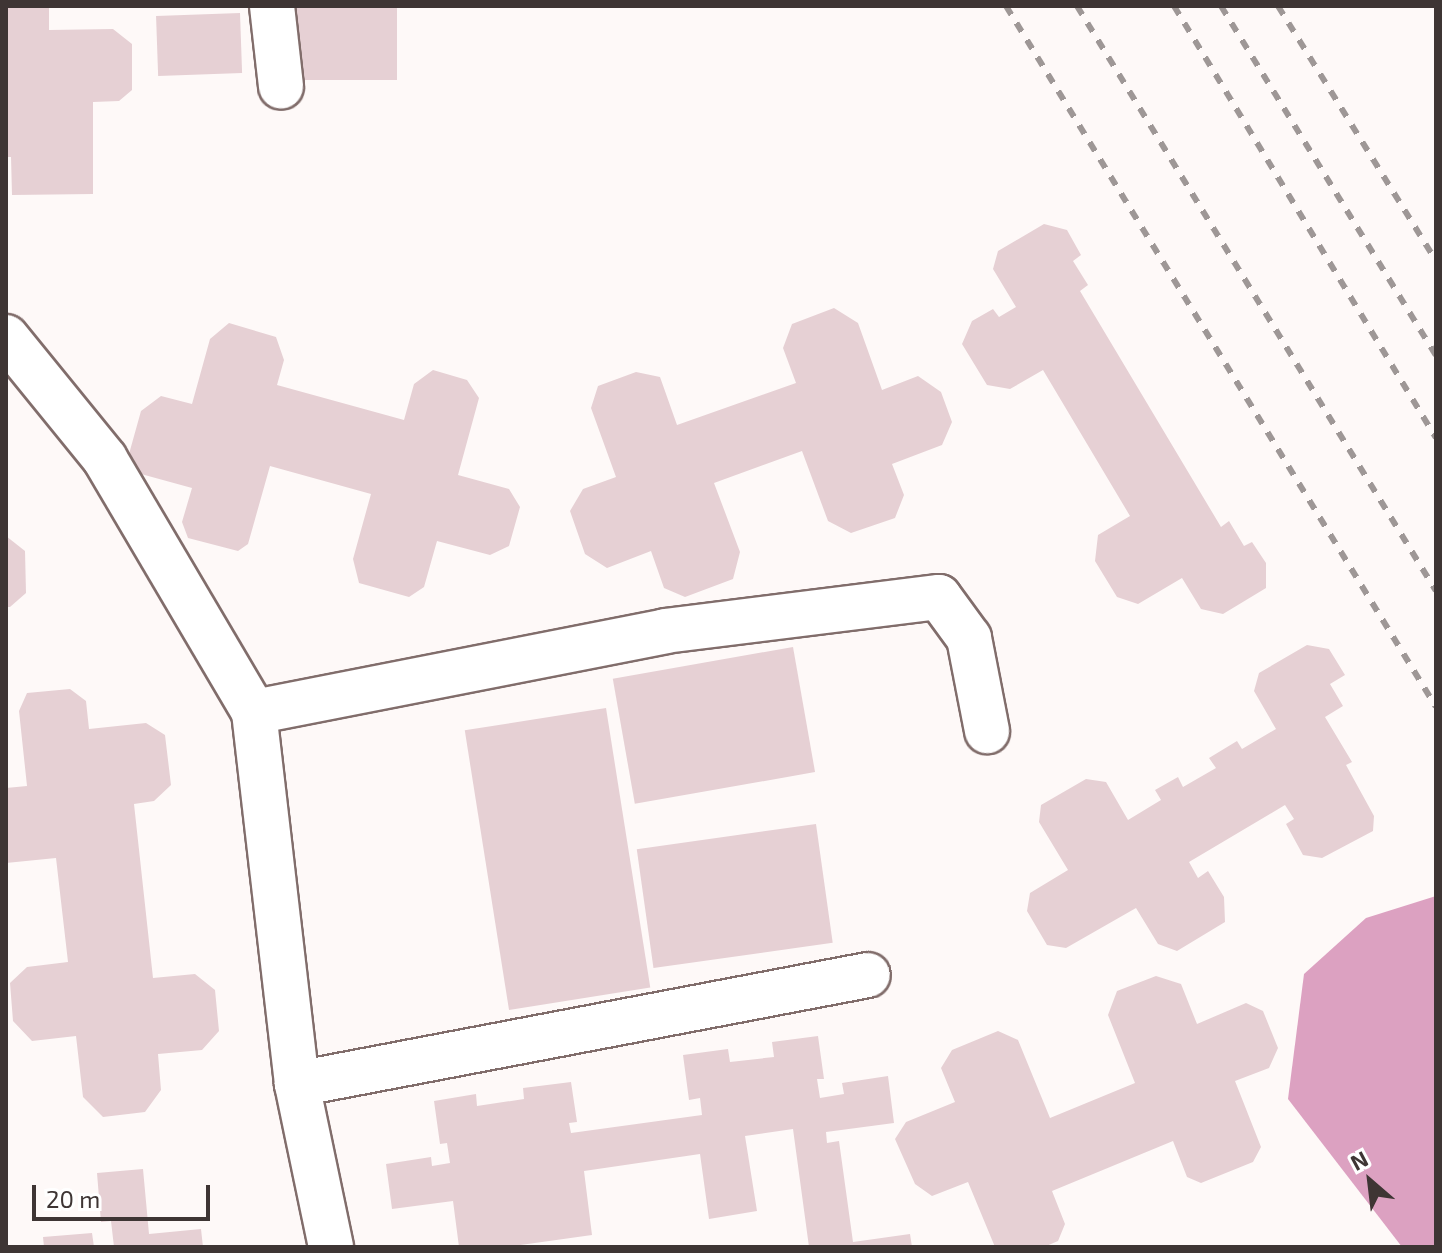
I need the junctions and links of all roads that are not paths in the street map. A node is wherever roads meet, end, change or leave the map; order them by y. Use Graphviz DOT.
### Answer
graph roads {
  1 [pos="272,6"];
  2 [pos="281,86"];
  3 [pos="6,337"];
  4 [pos="254,712"];
  5 [pos="987,731"];
  6 [pos="868,975"];
  7 [pos="297,1084"];
  8 [pos="331,1247"];
  1 -- 2 [label="street"];
  3 -- 4 [label="street"];
  4 -- 5 [label="street"];
  4 -- 7 [label="street"];
  6 -- 7 [label="street"];
  7 -- 8 [label="street"];
}
